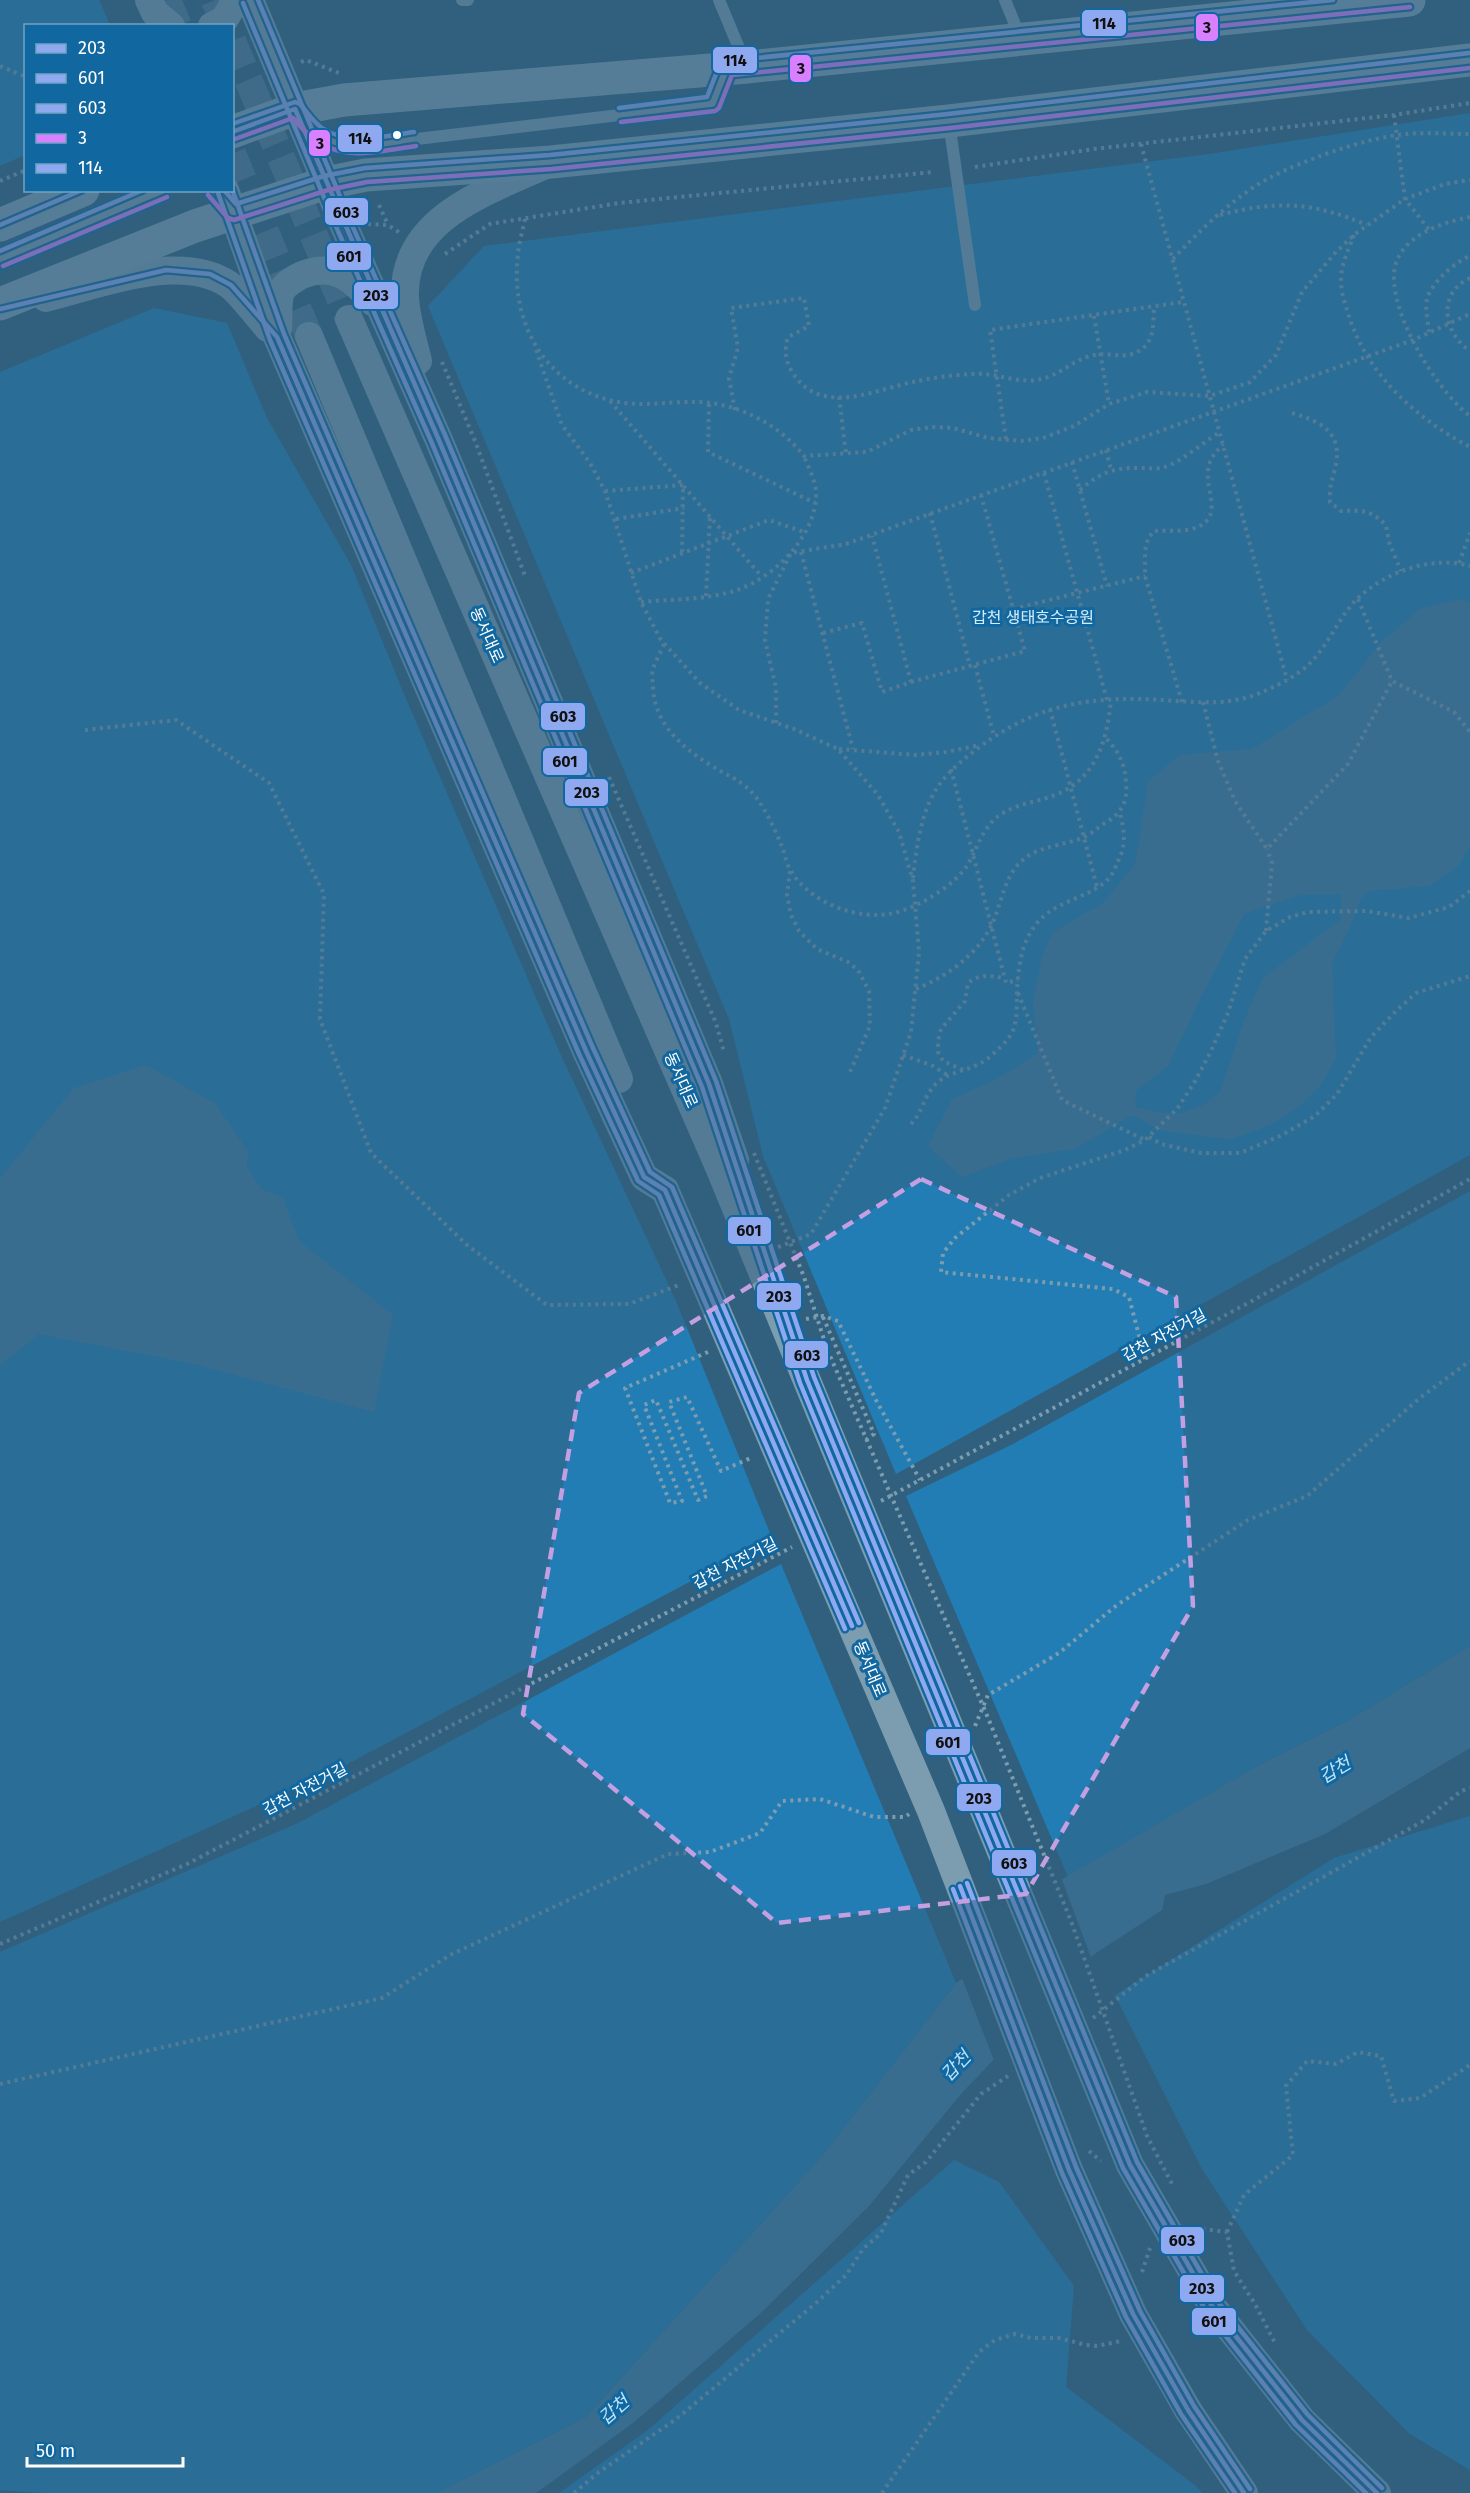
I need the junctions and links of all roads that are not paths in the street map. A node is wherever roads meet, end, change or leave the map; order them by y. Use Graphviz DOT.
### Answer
graph roads {
  1 [pos="148,0"];
  2 [pos="236,0"];
  3 [pos="250,0"];
  4 [pos="462,0"];
  5 [pos="468,0"];
  6 [pos="719,0"];
  7 [pos="1005,0"];
  8 [pos="1409,0"];
  9 [pos="157,24"];
  10 [pos="169,24"];
  11 [pos="216,24"];
  12 [pos="1021,38"];
  13 [pos="1470,60"];
  14 [pos="737,68"];
  15 [pos="296,109"];
  16 [pos="949,121"];
  17 [pos="234,131"];
  18 [pos="551,162"];
  19 [pos="326,183"];
  20 [pos="78,192"];
  21 [pos="159,192"];
  22 [pos="224,198"];
  23 [pos="0,225"];
  24 [pos="0,259"];
  25 [pos="975,305"];
  26 [pos="0,307"];
  27 [pos="382,312"];
  28 [pos="349,319"];
  29 [pos="309,336"];
  30 [pos="277,337"];
  31 [pos="438,438"];
  32 [pos="740,1155"];
  33 [pos="665,1190"];
  34 [pos="1244,2493"];
  35 [pos="1377,2493"];
  1 -- 9 [label="street"];
  1 -- 10 [label="street"];
  2 -- 11 [label="street"];
  3 -- 15 [label="street"];
  4 -- 5 [label="lane"];
  6 -- 14 [label="lane"];
  7 -- 12 [label="lane"];
  8 -- 12 [label="main road"];
  12 -- 14 [label="main road"];
  13 -- 16 [label="main road"];
  14 -- 15 [label="main road"];
  14 -- 15 [label="lane"];
  15 -- 17 [label="main road"];
  15 -- 19 [label="street"];
  16 -- 18 [label="main road"];
  16 -- 25 [label="lane"];
  18 -- 19 [label="main road"];
  18 -- 31 [label="street"];
  19 -- 22 [label="main road"];
  19 -- 27 [label="street"];
  20 -- 23 [label="main road"];
  21 -- 24 [label="lane"];
  22 -- 26 [label="main road"];
  22 -- 30 [label="street"];
  26 -- 30 [label="street"];
  27 -- 30 [label="street"];
  27 -- 31 [label="street"];
  28 -- 32 [label="street, 동서대로"];
  29 -- 33 [label="street, 동서대로"];
  30 -- 33 [label="street"];
  31 -- 32 [label="street"];
  32 -- 35 [label="street, bridge"];
  33 -- 34 [label="street, 동서대로, bridge"];
}
